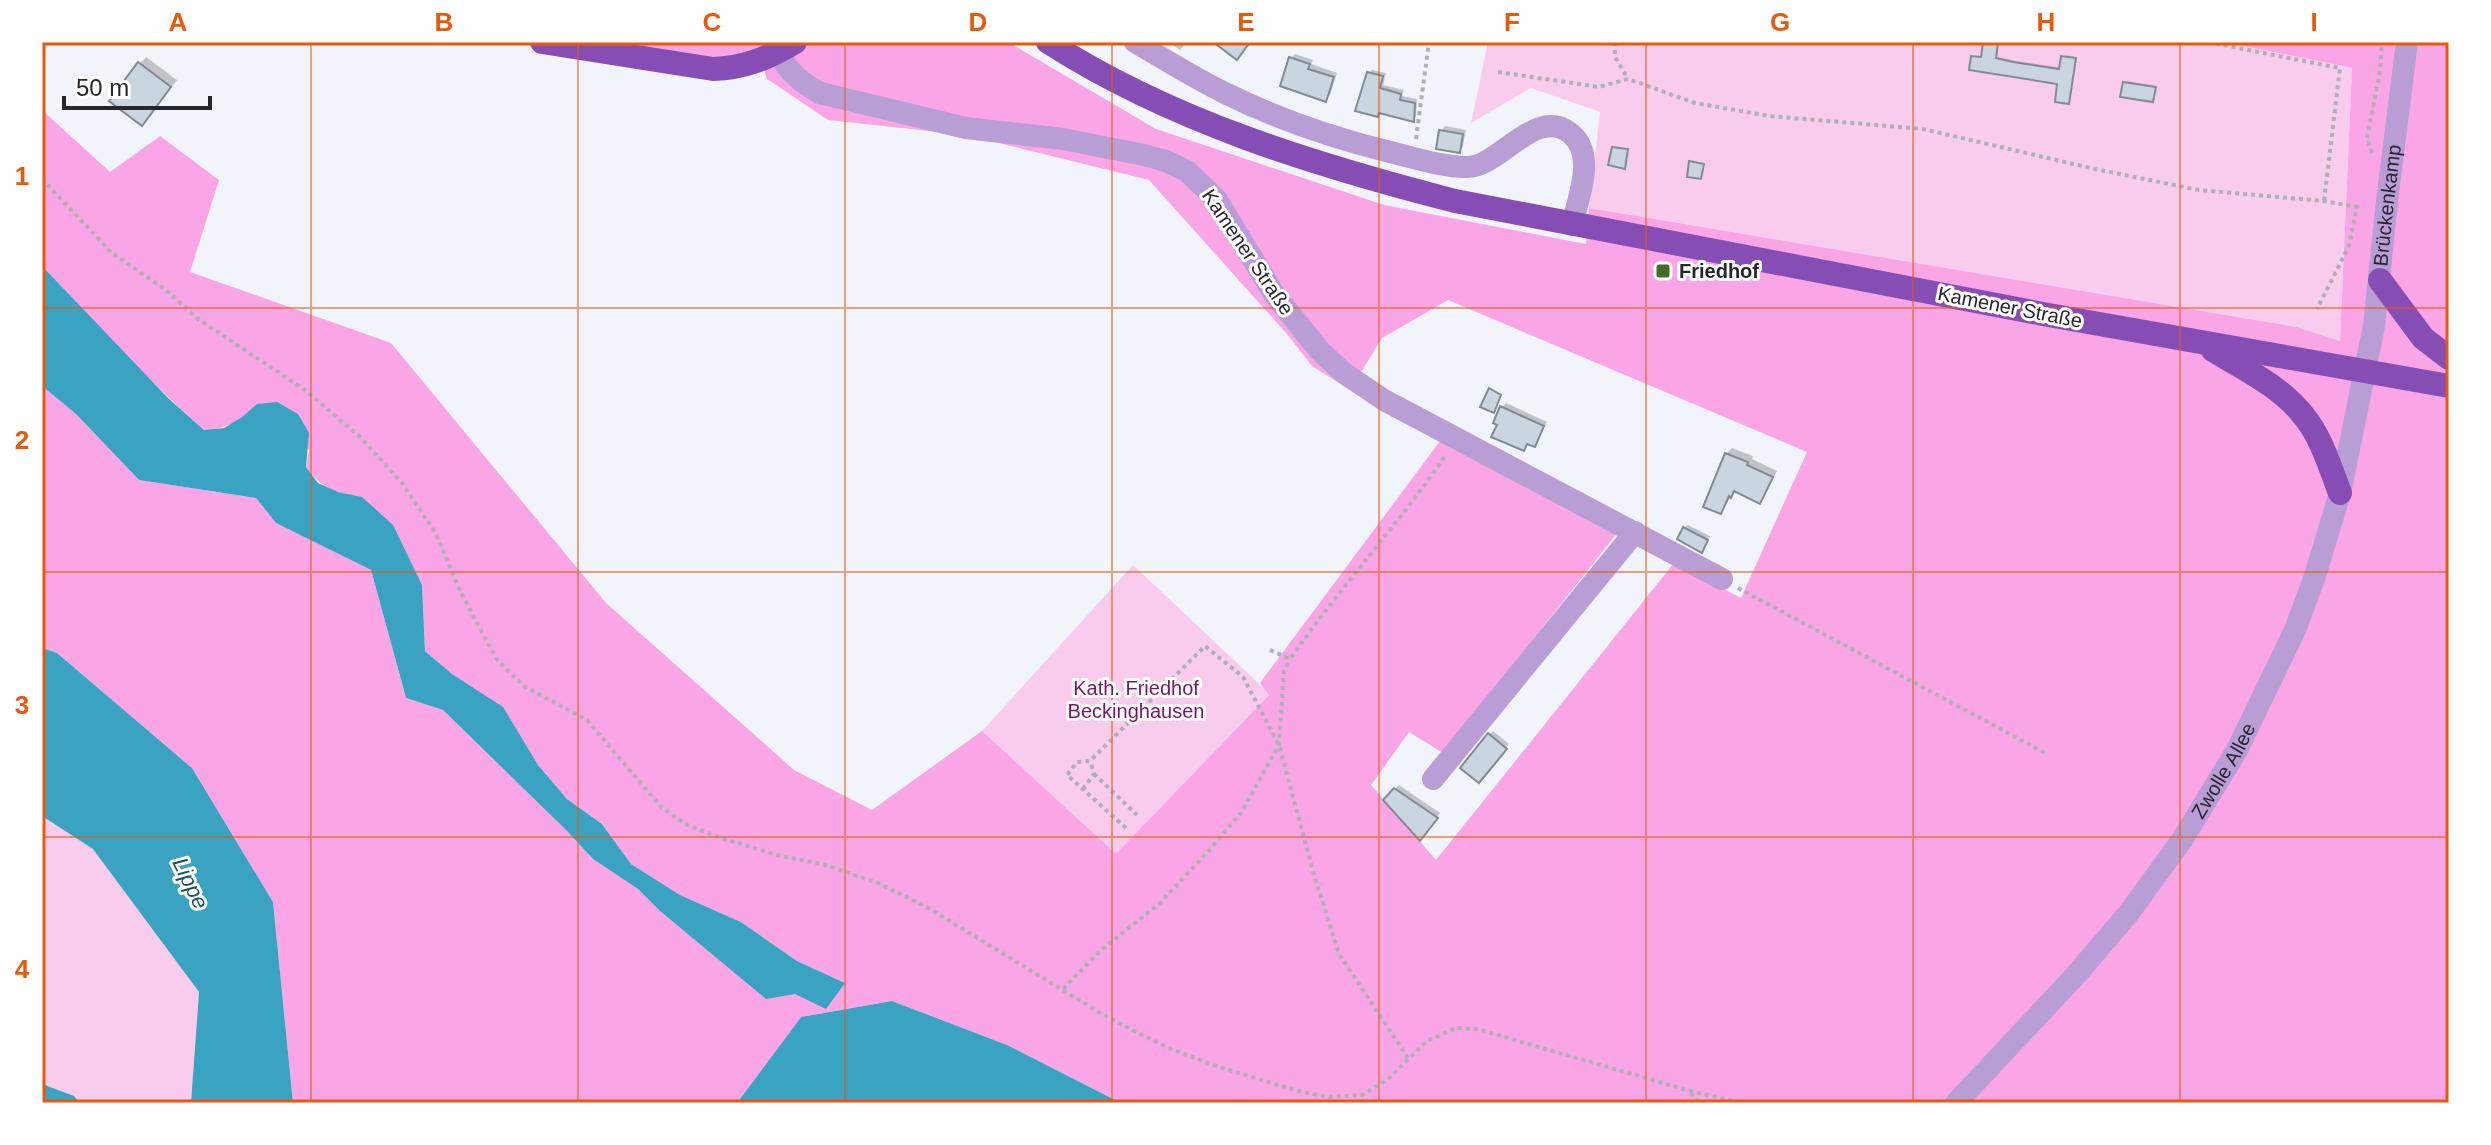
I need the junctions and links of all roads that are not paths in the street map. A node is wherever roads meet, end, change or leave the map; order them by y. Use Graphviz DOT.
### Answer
graph roads {
  1 [pos="542,42"];
  2 [pos="1048,42"];
  3 [pos="1135,42"];
  4 [pos="2407,42"];
  5 [pos="786,47"];
  6 [pos="1572,225"];
  7 [pos="2380,280"];
  8 [pos="2201,342"];
  9 [pos="2449,358"];
  10 [pos="2365,370"];
  11 [pos="2449,386"];
  12 [pos="2340,493"];
  13 [pos="1635,532"];
  14 [pos="1722,579"];
  15 [pos="1433,779"];
  16 [pos="1956,1103"];
  1 -- 5 [label="main road"];
  2 -- 6 [label="main road, Kamener Straße"];
  3 -- 6 [label="street"];
  4 -- 7 [label="street, Brückenkamp"];
  5 -- 13 [label="street, Kamener Straße"];
  6 -- 8 [label="main road, Kamener Straße"];
  7 -- 9 [label="main road"];
  7 -- 10 [label="street, Brückenkamp"];
  8 -- 10 [label="main road, Kamener Straße"];
  8 -- 12 [label="main road"];
  10 -- 11 [label="main road, Kamener Straße"];
  10 -- 12 [label="street, Zwolle Allee"];
  12 -- 16 [label="street, Zwolle Allee"];
  13 -- 14 [label="street, Kamener Straße"];
  13 -- 15 [label="street"];
}
